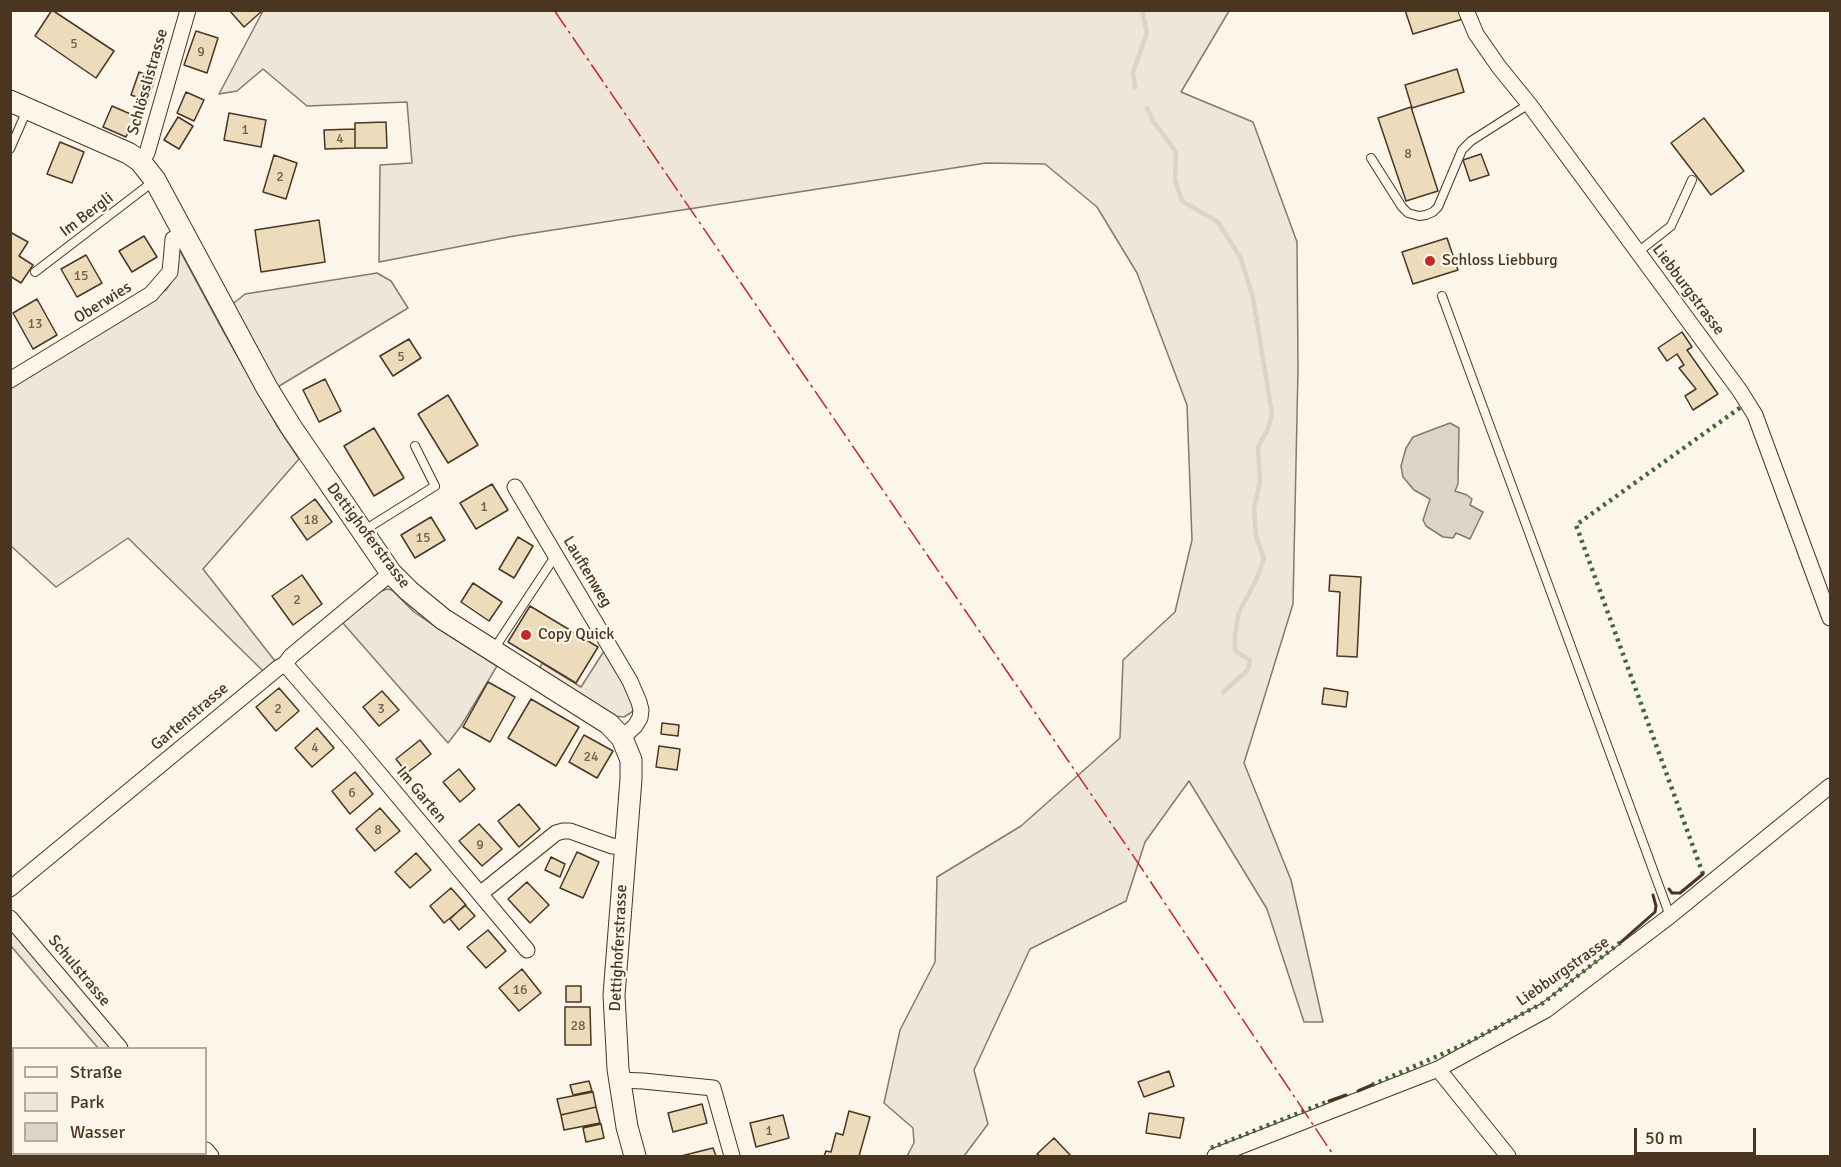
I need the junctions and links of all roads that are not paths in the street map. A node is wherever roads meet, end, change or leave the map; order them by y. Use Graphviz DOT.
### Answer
graph roads {
  1 [pos="188,10"];
  2 [pos="1467,10"];
  3 [pos="1529,104"];
  4 [pos="19,105"];
  5 [pos="10,149"];
  6 [pos="1371,158"];
  7 [pos="140,161"];
  8 [pos="155,180"];
  9 [pos="1692,180"];
  10 [pos="184,234"];
  11 [pos="1638,252"];
  12 [pos="35,272"];
  13 [pos="1442,296"];
  14 [pos="10,380"];
  15 [pos="415,446"];
  16 [pos="515,487"];
  17 [pos="363,532"];
  18 [pos="556,555"];
  19 [pos="392,573"];
  20 [pos="1830,618"];
  21 [pos="494,650"];
  22 [pos="285,664"];
  23 [pos="622,738"];
  24 [pos="1830,786"];
  25 [pos="625,847"];
  26 [pos="10,889"];
  27 [pos="480,894"];
  28 [pos="1670,915"];
  29 [pos="10,918"];
  30 [pos="526,950"];
  31 [pos="119,1047"];
  32 [pos="1438,1069"];
  33 [pos="618,1071"];
  34 [pos="635,1156"];
  35 [pos="732,1156"];
  36 [pos="1215,1156"];
  37 [pos="1508,1156"];
  1 -- 7 [label="street, Schlösslistrasse"];
  2 -- 3 [label="street, Liebburgstrasse"];
  3 -- 6 [label="lane"];
  3 -- 11 [label="street, Liebburgstrasse"];
  4 -- 5 [label="lane"];
  4 -- 7 [label="street, Dettighoferstrasse"];
  7 -- 8 [label="street, Dettighoferstrasse"];
  8 -- 10 [label="street, Dettighoferstrasse"];
  8 -- 12 [label="lane, Im Bergli"];
  9 -- 11 [label="lane"];
  10 -- 14 [label="street, Oberwies"];
  10 -- 17 [label="street, Dettighoferstrasse"];
  11 -- 20 [label="street, Liebburgstrasse"];
  13 -- 28 [label="lane"];
  15 -- 17 [label="lane"];
  16 -- 18 [label="street, Lauftenweg"];
  17 -- 19 [label="street, Dettighoferstrasse"];
  18 -- 21 [label="lane"];
  18 -- 23 [label="street, Lauftenweg"];
  19 -- 21 [label="street, Dettighoferstrasse"];
  19 -- 22 [label="street, Gartenstrasse"];
  21 -- 23 [label="street, Dettighoferstrasse"];
  22 -- 26 [label="street, Gartenstrasse"];
  22 -- 27 [label="street, Im Garten"];
  23 -- 25 [label="street, Dettighoferstrasse"];
  24 -- 28 [label="street, Liebburgstrasse"];
  25 -- 27 [label="street"];
  25 -- 33 [label="street, Dettighoferstrasse"];
  27 -- 30 [label="street, Im Garten"];
  28 -- 32 [label="street, Liebburgstrasse"];
  29 -- 31 [label="street, Schulstrasse"];
  32 -- 36 [label="street, Liebburgstrasse"];
  32 -- 37 [label="street"];
  33 -- 34 [label="street, Dettighoferstrasse"];
  33 -- 35 [label="street"];
}
